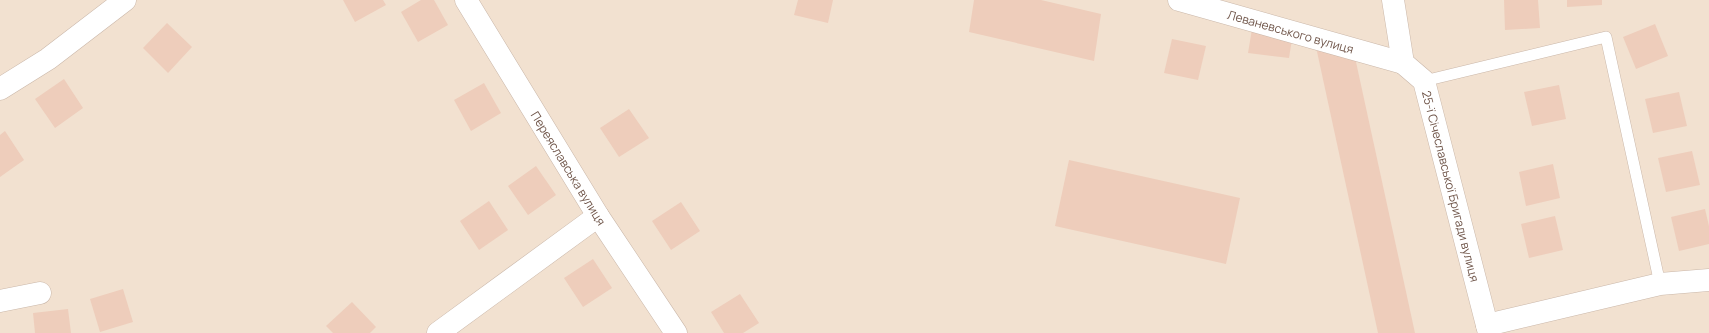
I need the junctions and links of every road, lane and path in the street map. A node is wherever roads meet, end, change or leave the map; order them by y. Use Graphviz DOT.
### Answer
graph roads {
  1 [pos="125,0"];
  2 [pos="466,0"];
  3 [pos="1179,0"];
  4 [pos="1393,0"];
  5 [pos="1403,64"];
  6 [pos="1424,81"];
  7 [pos="0,89"];
  8 [pos="598,216"];
  9 [pos="1709,280"];
  10 [pos="1660,284"];
  11 [pos="40,293"];
  12 [pos="0,301"];
  13 [pos="1488,329"];
  14 [pos="438,333"];
  15 [pos="676,333"];
  1 -- 7 [label="street"];
  2 -- 8 [label="street, Переяславська вулиця"];
  3 -- 5 [label="street, Леваневського вулиця"];
  4 -- 5 [label="street"];
  5 -- 6 [label="street, 25-ї Січеславської Бригади вулиця"];
  6 -- 10 [label="lane"];
  6 -- 13 [label="street, 25-ї Січеславської Бригади вулиця"];
  8 -- 14 [label="street"];
  8 -- 15 [label="street, Переяславська вулиця"];
  9 -- 10 [label="street"];
  10 -- 13 [label="street"];
  11 -- 12 [label="street"];
}
